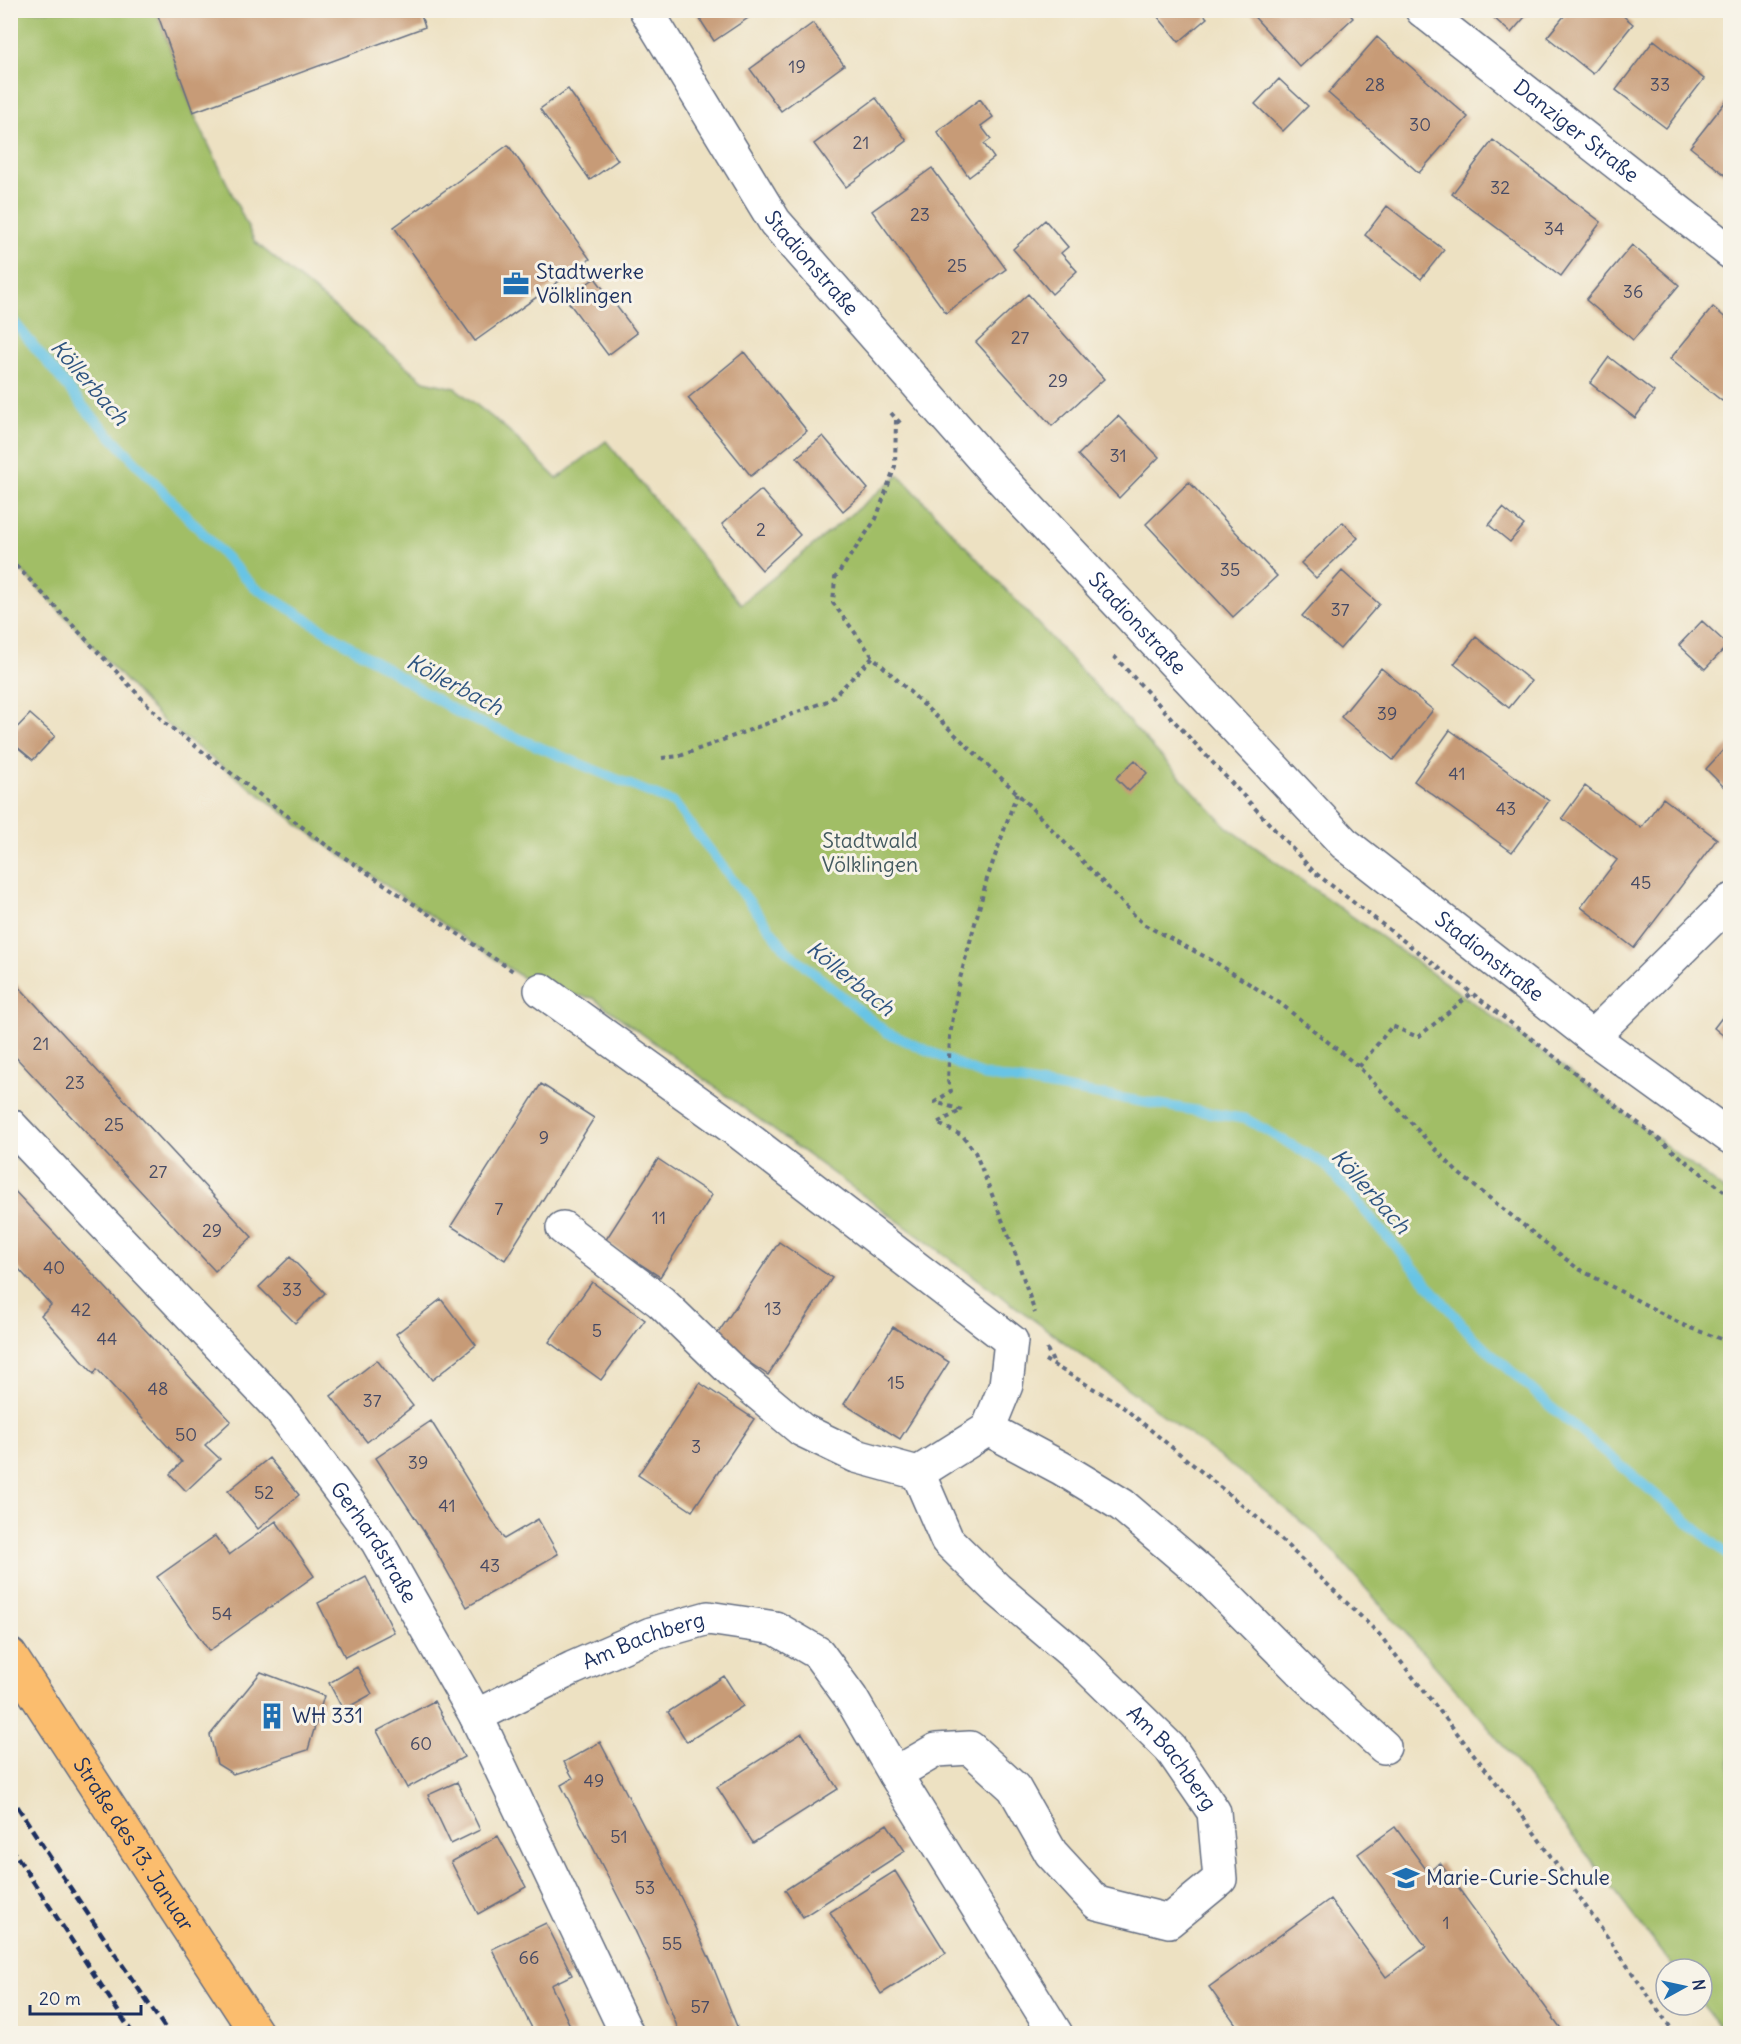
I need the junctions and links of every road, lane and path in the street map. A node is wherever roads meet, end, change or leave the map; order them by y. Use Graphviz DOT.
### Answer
graph roads {
  1 [pos="646,10"];
  2 [pos="1422,10"];
  3 [pos="1731,252"];
  4 [pos="896,419"];
  5 [pos="10,559"];
  6 [pos="873,657"];
  7 [pos="662,758"];
  8 [pos="1017,793"];
  9 [pos="1731,901"];
  10 [pos="541,990"];
  11 [pos="1471,994"];
  12 [pos="1592,1037"];
  13 [pos="1359,1067"];
  14 [pos="10,1125"];
  15 [pos="1731,1137"];
  16 [pos="563,1228"];
  17 [pos="1037,1322"];
  18 [pos="1043,1340"];
  19 [pos="1011,1341"];
  20 [pos="1731,1342"];
  21 [pos="1054,1365"];
  22 [pos="988,1429"];
  23 [pos="918,1473"];
  24 [pos="10,1655"];
  25 [pos="476,1716"];
  26 [pos="1384,1746"];
  27 [pos="895,1774"];
  28 [pos="258,2034"];
  29 [pos="627,2034"];
  30 [pos="1056,2034"];
  31 [pos="1675,2034"];
  1 -- 12 [label="street, Stadionstraße"];
  2 -- 3 [label="street, Danziger Straße"];
  4 -- 6 [label="path"];
  5 -- 10 [label="path"];
  6 -- 7 [label="path"];
  6 -- 8 [label="path"];
  8 -- 13 [label="path"];
  8 -- 17 [label="path"];
  9 -- 12 [label="street"];
  10 -- 19 [label="street"];
  11 -- 13 [label="path"];
  12 -- 15 [label="street, Stadionstraße"];
  13 -- 20 [label="path"];
  14 -- 25 [label="street, Gerhardstraße"];
  16 -- 23 [label="street"];
  18 -- 21 [label="path"];
  19 -- 21 [label="path"];
  19 -- 22 [label="street"];
  21 -- 31 [label="path"];
  22 -- 23 [label="street"];
  22 -- 26 [label="street"];
  23 -- 27 [label="street, Am Bachberg"];
  24 -- 28 [label="main road, Straße des 13. Januar"];
  25 -- 27 [label="street, Am Bachberg"];
  25 -- 29 [label="street, Gerhardstraße"];
  27 -- 30 [label="street, Am Bachberg"];
}
